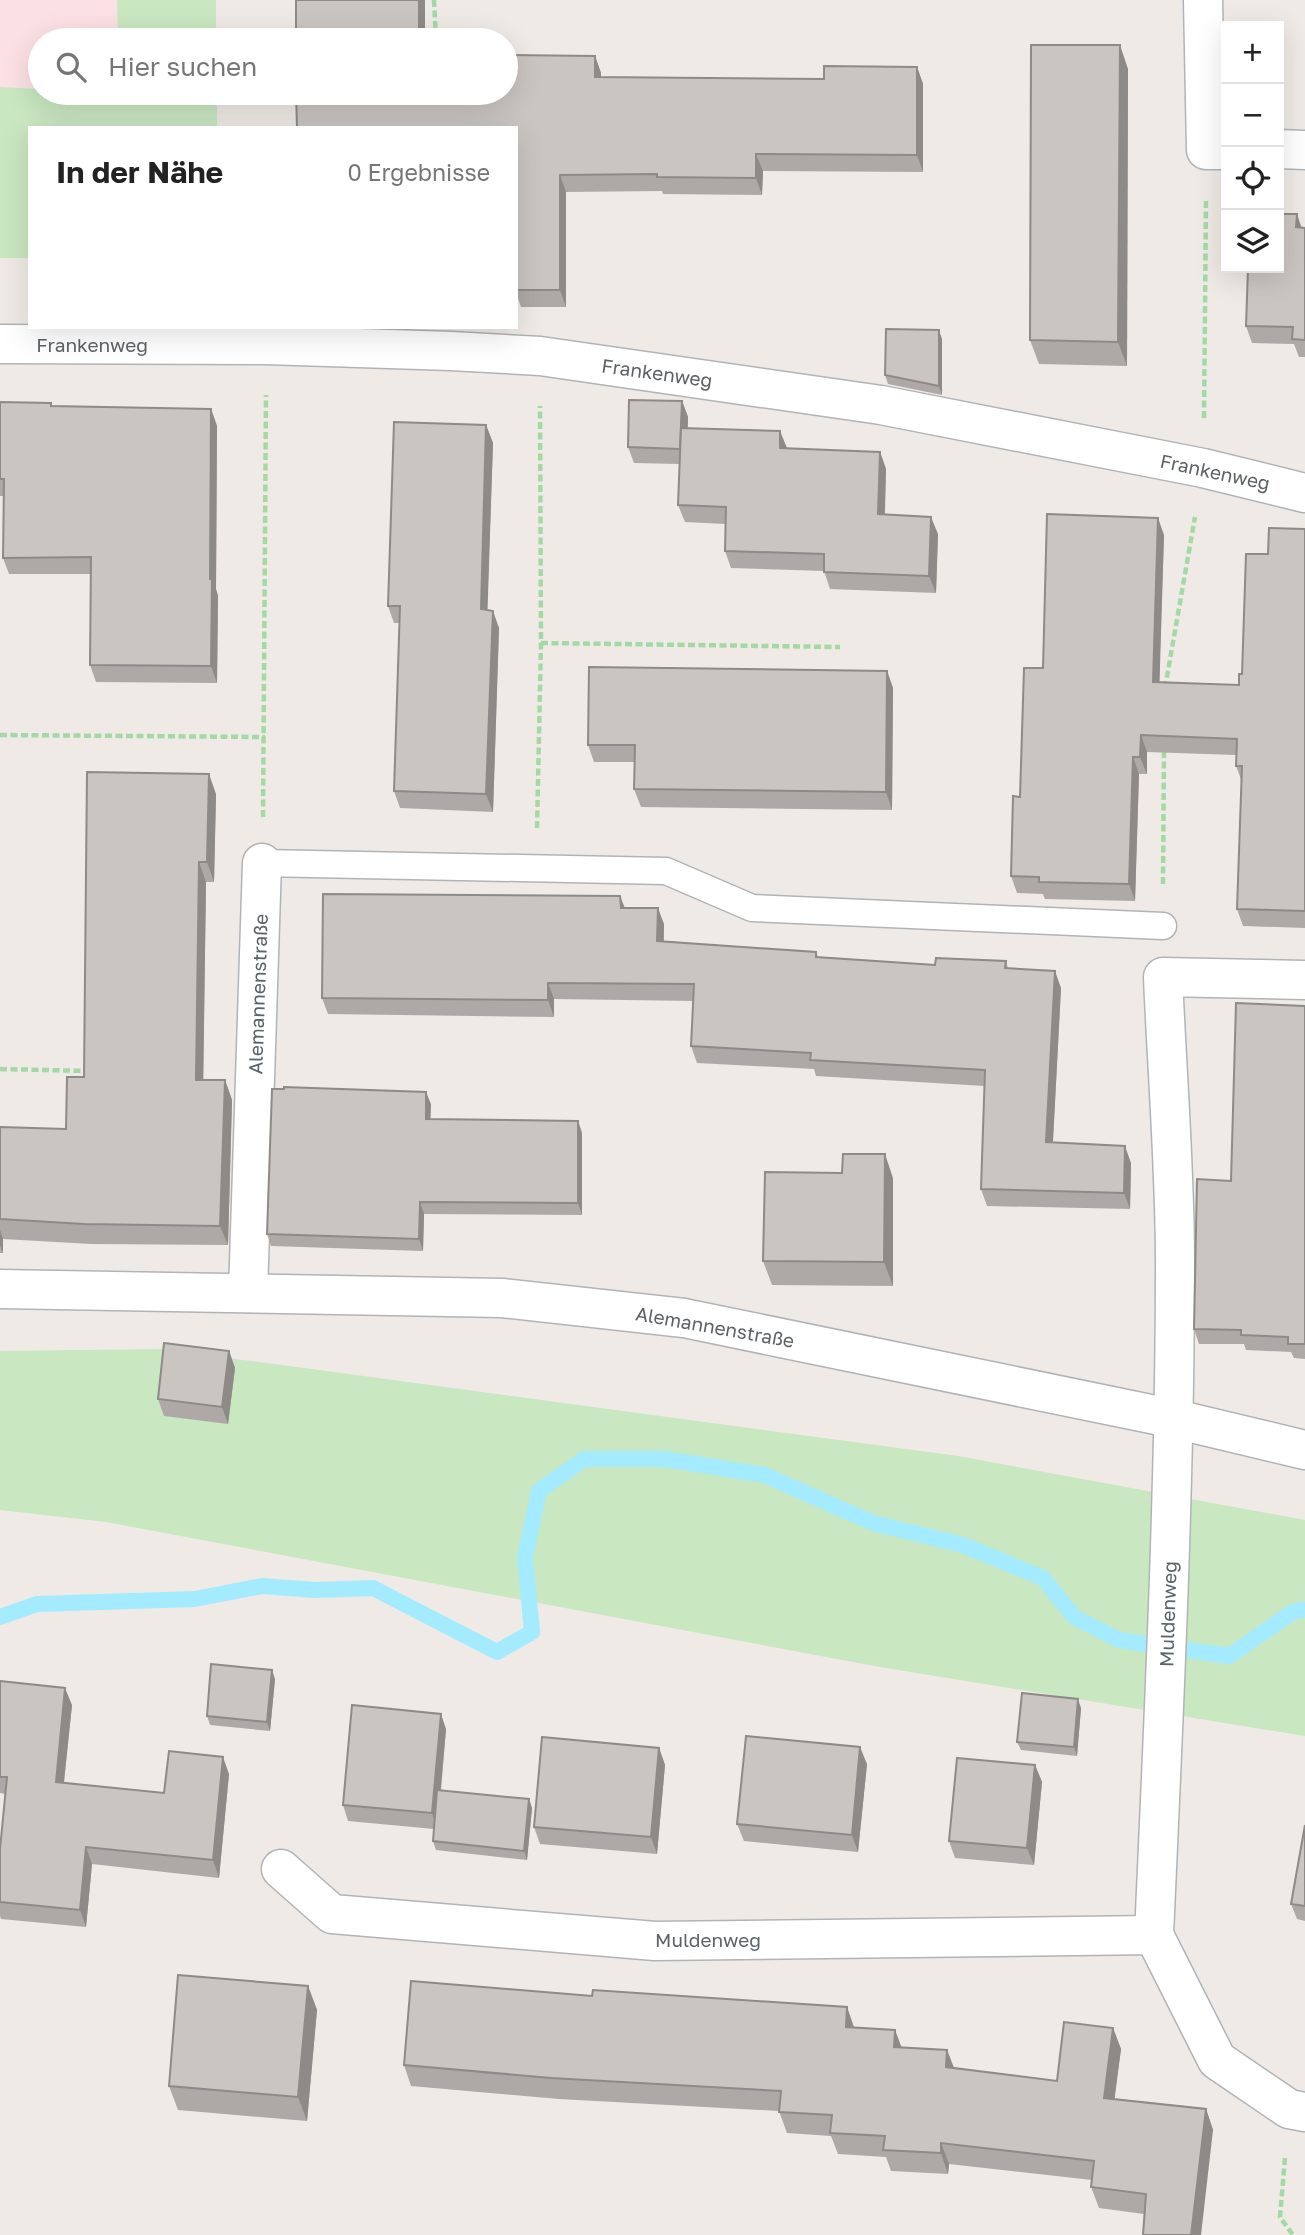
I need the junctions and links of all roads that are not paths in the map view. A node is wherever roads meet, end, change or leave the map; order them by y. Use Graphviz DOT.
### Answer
graph roads {
  1 [pos="1203,6"];
  2 [pos="1284,149"];
  3 [pos="1216,150"];
  4 [pos="1305,150"];
  5 [pos="0,344"];
  6 [pos="1305,493"];
  7 [pos="262,863"];
  8 [pos="1163,926"];
  9 [pos="1305,980"];
  10 [pos="0,1289"];
  11 [pos="248,1293"];
  12 [pos="1175,1419"];
  13 [pos="1305,1450"];
  14 [pos="281,1869"];
  15 [pos="1154,1936"];
  16 [pos="1297,2110"];
  1 -- 3 [label="street"];
  2 -- 4 [label="street"];
  5 -- 6 [label="street, Frankenweg"];
  7 -- 8 [label="lane"];
  7 -- 11 [label="street, Alemannenstraße"];
  9 -- 12 [label="street"];
  10 -- 11 [label="street, Alemannenstraße"];
  11 -- 12 [label="street, Alemannenstraße"];
  12 -- 13 [label="street, Alemannenstraße"];
  12 -- 15 [label="street, Muldenweg"];
  14 -- 15 [label="street, Muldenweg"];
  15 -- 16 [label="street, Muldenweg"];
}
